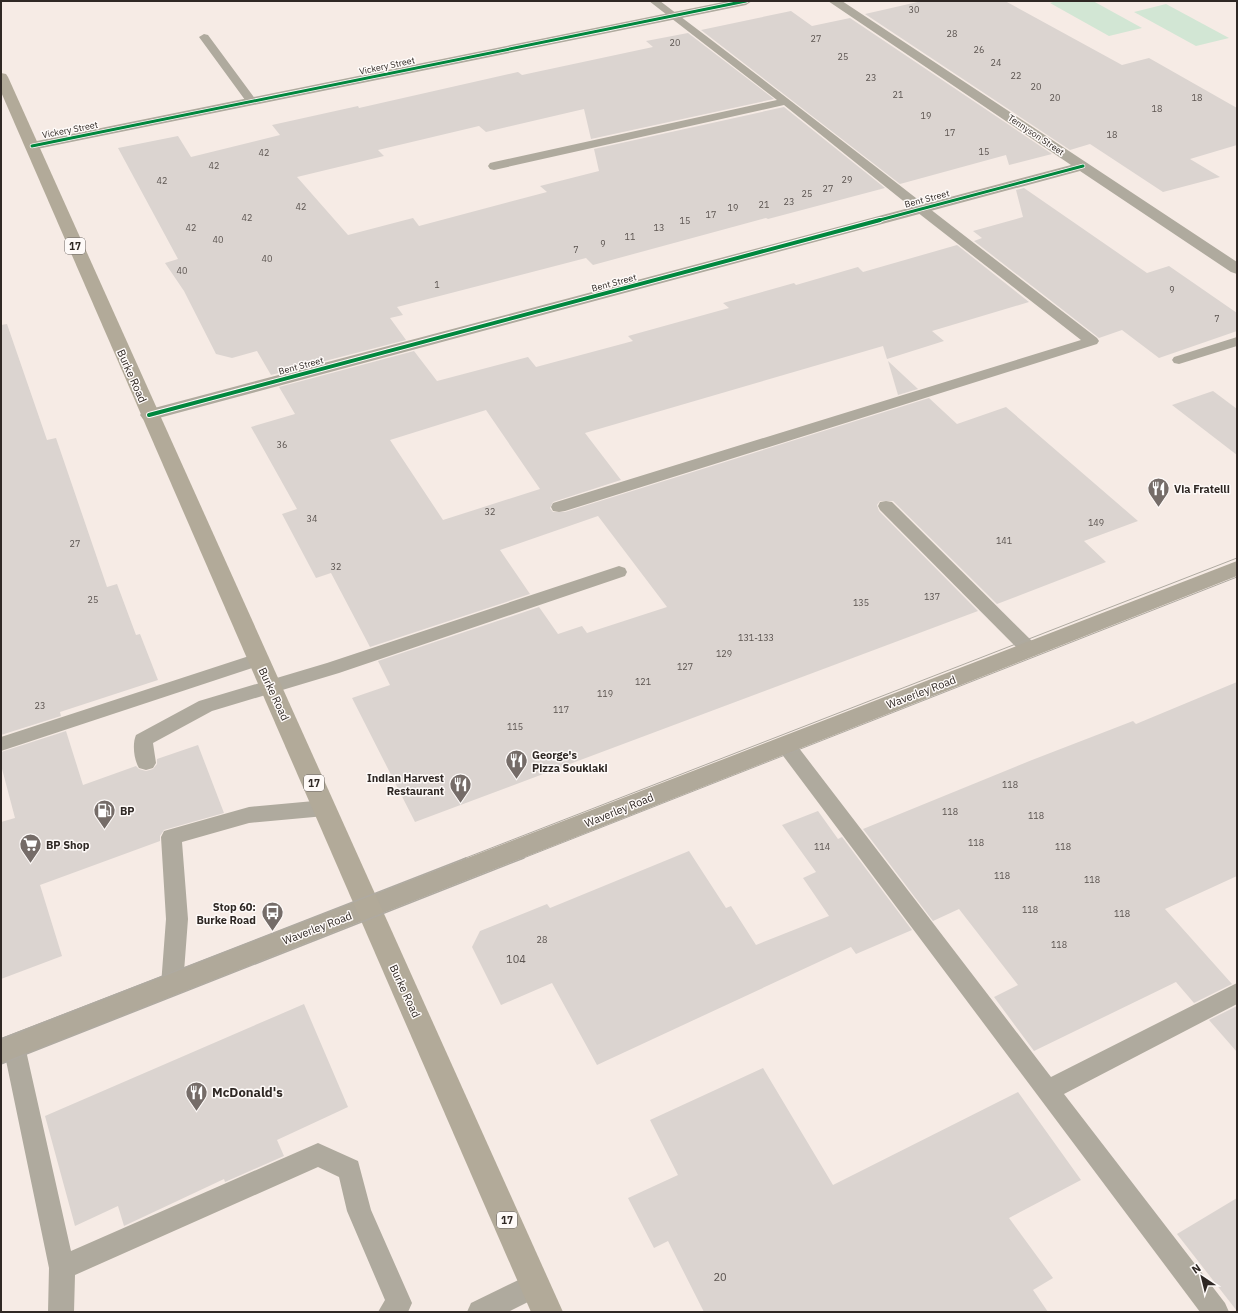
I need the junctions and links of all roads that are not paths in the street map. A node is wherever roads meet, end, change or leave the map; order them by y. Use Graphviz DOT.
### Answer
graph roads {
  1 [pos="654,1"];
  2 [pos="746,1"];
  3 [pos="834,1"];
  4 [pos="673,16"];
  5 [pos="204,37"];
  6 [pos="1,77"];
  7 [pos="786,101"];
  8 [pos="252,102"];
  9 [pos="32,146"];
  10 [pos="494,166"];
  11 [pos="1083,166"];
  12 [pos="921,209"];
  13 [pos="1237,269"];
  14 [pos="1237,341"];
  15 [pos="1179,360"];
  16 [pos="149,415"];
  17 [pos="886,506"];
  18 [pos="559,507"];
  19 [pos="1237,568"];
  20 [pos="619,572"];
  21 [pos="1030,650"];
  22 [pos="258,659"];
  23 [pos="271,687"];
  24 [pos="1,744"];
  25 [pos="785,744"];
  26 [pos="146,763"];
  27 [pos="325,808"];
  28 [pos="368,908"];
  29 [pos="172,985"];
  30 [pos="1237,993"];
  31 [pos="8,1049"];
  32 [pos="1047,1092"];
  33 [pos="62,1268"];
  34 [pos="541,1298"];
  35 [pos="61,1312"];
  36 [pos="391,1312"];
  37 [pos="480,1312"];
  38 [pos="1216,1312"];
  1 -- 4 [label="lane"];
  2 -- 4 [label="street, Vickery Street"];
  3 -- 11 [label="street, Tennyson Street"];
  4 -- 7 [label="lane"];
  4 -- 8 [label="street, Vickery Street"];
  5 -- 8 [label="lane"];
  6 -- 9 [label="main road, Burke Road / 17"];
  7 -- 10 [label="lane"];
  7 -- 12 [label="lane"];
  8 -- 9 [label="street, Vickery Street"];
  9 -- 16 [label="main road, Burke Road / 17"];
  11 -- 12 [label="street, Bent Street"];
  11 -- 13 [label="street, Tennyson Street"];
  12 -- 16 [label="street, Bent Street"];
  12 -- 18 [label="lane"];
  14 -- 15 [label="lane"];
  16 -- 22 [label="main road, Burke Road / 17"];
  17 -- 21 [label="lane"];
  19 -- 21 [label="main road, Waverley Road"];
  20 -- 23 [label="lane"];
  21 -- 25 [label="main road, Waverley Road"];
  22 -- 23 [label="main road, Burke Road / 17"];
  22 -- 24 [label="lane"];
  23 -- 26 [label="lane"];
  23 -- 27 [label="main road, Burke Road / 17"];
  25 -- 28 [label="main road, Waverley Road"];
  25 -- 32 [label="lane"];
  27 -- 28 [label="main road, Burke Road / 17"];
  27 -- 29 [label="lane"];
  28 -- 29 [label="main road, Waverley Road"];
  28 -- 34 [label="main road, Burke Road / 17"];
  29 -- 31 [label="main road, Waverley Road"];
  30 -- 32 [label="lane"];
  31 -- 33 [label="lane"];
  32 -- 38 [label="lane"];
  33 -- 35 [label="lane"];
  33 -- 36 [label="lane"];
  34 -- 37 [label="lane"];
}
